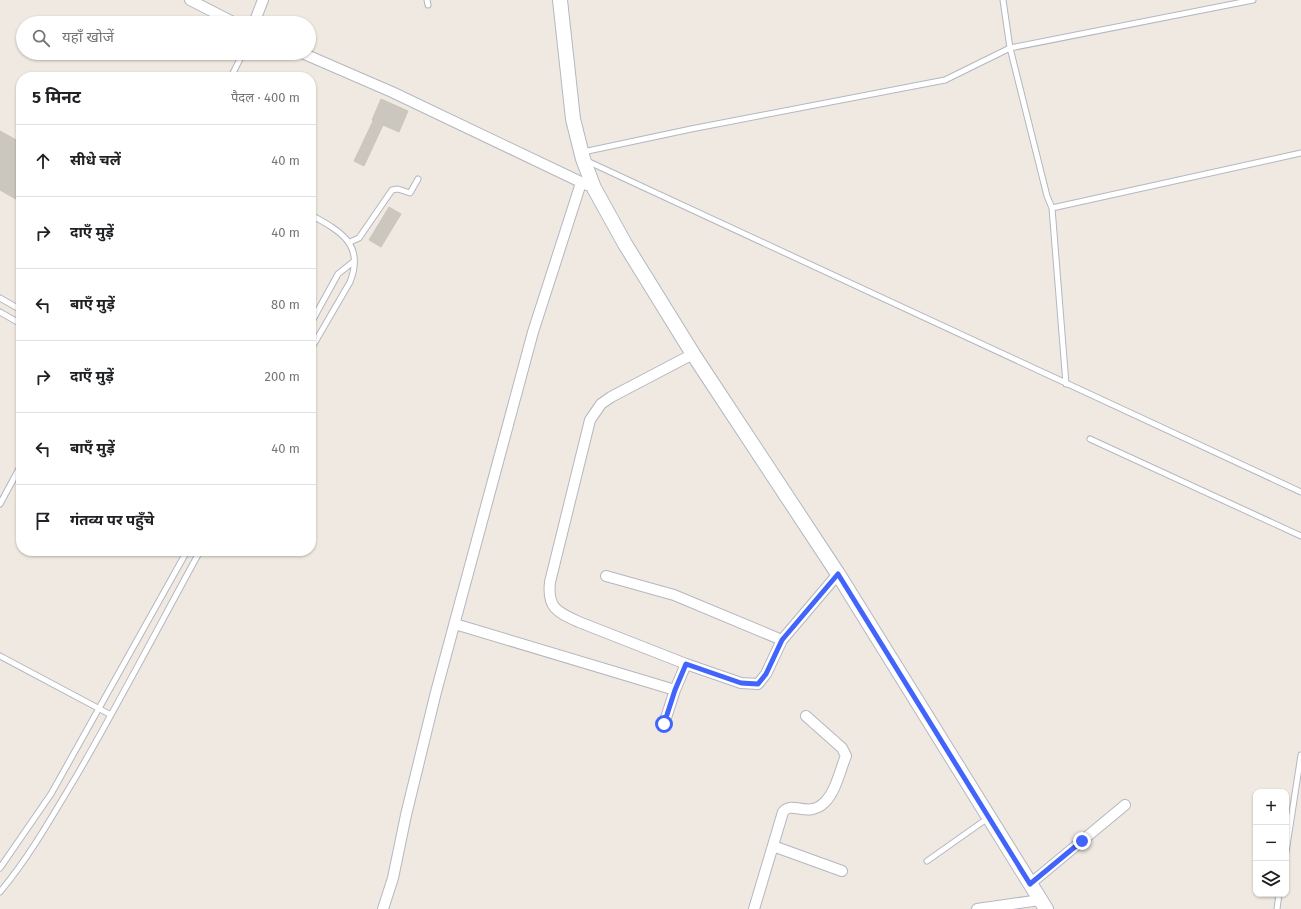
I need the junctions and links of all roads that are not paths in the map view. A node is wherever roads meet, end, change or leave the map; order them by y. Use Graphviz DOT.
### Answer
graph roads {
  1 [pos="190,0"];
  2 [pos="263,0"];
  3 [pos="560,0"];
  4 [pos="1003,0"];
  5 [pos="1253,0"];
  6 [pos="221,16"];
  7 [pos="257,16"];
  8 [pos="1010,48"];
  9 [pos="316,59"];
  10 [pos="239,60"];
  11 [pos="233,72"];
  12 [pos="1301,153"];
  13 [pos="582,156"];
  14 [pos="418,179"];
  15 [pos="581,183"];
  16 [pos="594,188"];
  17 [pos="1052,208"];
  18 [pos="316,218"];
  19 [pos="350,242"];
  20 [pos="353,262"];
  21 [pos="0,298"];
  22 [pos="16,307"];
  23 [pos="0,312"];
  24 [pos="316,314"];
  25 [pos="16,321"];
  26 [pos="316,340"];
  27 [pos="693,354"];
  28 [pos="1066,384"];
  29 [pos="1090,439"];
  30 [pos="16,474"];
  31 [pos="1301,492"];
  32 [pos="0,504"];
  33 [pos="1301,536"];
  34 [pos="184,556"];
  35 [pos="197,556"];
  36 [pos="838,574"];
  37 [pos="606,576"];
  38 [pos="455,624"];
  39 [pos="782,640"];
  40 [pos="0,656"];
  41 [pos="686,664"];
  42 [pos="675,690"];
  43 [pos="99,708"];
  44 [pos="111,715"];
  45 [pos="806,716"];
  46 [pos="664,724"];
  47 [pos="1301,755"];
  48 [pos="1125,805"];
  49 [pos="988,818"];
  50 [pos="1289,833"];
  51 [pos="773,846"];
  52 [pos="927,861"];
  53 [pos="0,868"];
  54 [pos="842,871"];
  55 [pos="1030,884"];
  56 [pos="0,892"];
  57 [pos="1279,897"];
  58 [pos="1043,905"];
  59 [pos="383,909"];
  60 [pos="754,909"];
  61 [pos="977,909"];
  62 [pos="1277,909"];
  1 -- 6 [label="street"];
  2 -- 7 [label="street"];
  3 -- 13 [label="main road"];
  4 -- 8 [label="lane"];
  5 -- 8 [label="lane"];
  8 -- 13 [label="lane"];
  8 -- 17 [label="lane"];
  9 -- 15 [label="street"];
  10 -- 11 [label="lane"];
  12 -- 17 [label="lane"];
  13 -- 16 [label="main road"];
  13 -- 28 [label="lane"];
  14 -- 19 [label="lane"];
  15 -- 16 [label="street"];
  15 -- 38 [label="street"];
  16 -- 27 [label="main road"];
  17 -- 28 [label="lane"];
  18 -- 19 [label="lane"];
  19 -- 20 [label="lane"];
  20 -- 24 [label="lane"];
  20 -- 26 [label="lane"];
  21 -- 22 [label="lane"];
  23 -- 25 [label="lane"];
  27 -- 36 [label="main road"];
  27 -- 41 [label="street"];
  28 -- 31 [label="lane"];
  29 -- 33 [label="lane"];
  30 -- 32 [label="lane"];
  34 -- 43 [label="lane"];
  35 -- 44 [label="lane"];
  36 -- 39 [label="street"];
  36 -- 49 [label="main road"];
  37 -- 39 [label="street"];
  38 -- 42 [label="street"];
  38 -- 59 [label="street"];
  39 -- 41 [label="street"];
  40 -- 43 [label="lane"];
  41 -- 42 [label="street"];
  42 -- 46 [label="street"];
  43 -- 44 [label="lane"];
  43 -- 53 [label="lane"];
  44 -- 56 [label="lane"];
  45 -- 51 [label="street"];
  47 -- 50 [label="lane"];
  48 -- 55 [label="street"];
  49 -- 52 [label="lane"];
  49 -- 55 [label="main road"];
  51 -- 54 [label="street"];
  51 -- 60 [label="street"];
  55 -- 58 [label="main road"];
  57 -- 62 [label="lane"];
  58 -- 61 [label="street"];
}
